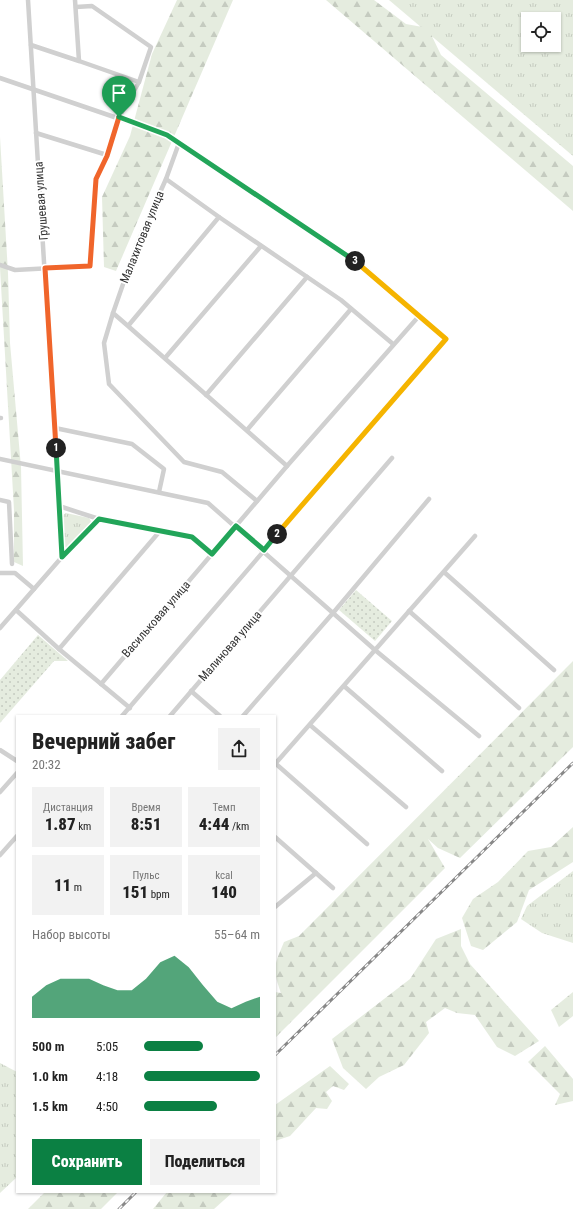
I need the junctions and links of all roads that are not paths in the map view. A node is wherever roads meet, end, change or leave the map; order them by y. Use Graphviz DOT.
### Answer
graph roads {
  1 [pos="28,0"];
  2 [pos="75,0"];
  3 [pos="76,6"];
  4 [pos="31,45"];
  5 [pos="79,61"];
  6 [pos="0,78"];
  7 [pos="139,82"];
  8 [pos="34,89"];
  9 [pos="119,117"];
  10 [pos="36,133"];
  11 [pos="180,143"];
  12 [pos="107,156"];
  13 [pos="166,179"];
  14 [pos="219,217"];
  15 [pos="261,246"];
  16 [pos="0,265"];
  17 [pos="45,268"];
  18 [pos="307,277"];
  19 [pos="351,309"];
  20 [pos="113,313"];
  21 [pos="419,316"];
  22 [pos="128,326"];
  23 [pos="393,344"];
  24 [pos="165,358"];
  25 [pos="206,395"];
  26 [pos="55,428"];
  27 [pos="246,430"];
  28 [pos="392,458"];
  29 [pos="0,459"];
  30 [pos="287,466"];
  31 [pos="58,471"];
  32 [pos="159,492"];
  33 [pos="429,499"];
  34 [pos="0,500"];
  35 [pos="257,501"];
  36 [pos="59,506"];
  37 [pos="99,519"];
  38 [pos="236,526"];
  39 [pos="160,531"];
  40 [pos="475,536"];
  41 [pos="264,550"];
  42 [pos="212,554"];
  43 [pos="62,557"];
  44 [pos="12,564"];
  45 [pos="444,572"];
  46 [pos="0,573"];
  47 [pos="291,576"];
  48 [pos="34,589"];
  49 [pos="16,610"];
  50 [pos="409,611"];
  51 [pos="333,613"];
  52 [pos="0,628"];
  53 [pos="58,649"];
  54 [pos="376,650"];
  55 [pos="554,670"];
  56 [pos="100,684"];
  57 [pos="344,686"];
  58 [pos="191,691"];
  59 [pos="130,708"];
  60 [pos="519,708"];
  61 [pos="123,715"];
  62 [pos="171,715"];
  63 [pos="219,715"];
  64 [pos="244,715"];
  65 [pos="310,725"];
  66 [pos="478,736"];
  67 [pos="0,750"];
  68 [pos="16,761"];
  69 [pos="276,763"];
  70 [pos="276,765"];
  71 [pos="442,771"];
  72 [pos="16,774"];
  73 [pos="0,792"];
  74 [pos="406,807"];
  75 [pos="16,837"];
  76 [pos="276,838"];
  77 [pos="367,844"];
  78 [pos="0,855"];
  79 [pos="316,873"];
  80 [pos="333,888"];
  81 [pos="276,906"];
  1 -- 4 [label="street, Грушевая улица"];
  2 -- 3 [label="street"];
  3 -- 5 [label="street"];
  3 -- 7 [label="street"];
  4 -- 5 [label="street"];
  4 -- 8 [label="street, Грушевая улица"];
  5 -- 7 [label="street"];
  6 -- 8 [label="street"];
  7 -- 9 [label="street"];
  8 -- 9 [label="street"];
  8 -- 10 [label="street, Грушевая улица"];
  9 -- 11 [label="street"];
  9 -- 12 [label="street"];
  10 -- 12 [label="street"];
  10 -- 17 [label="street, Грушевая улица"];
  11 -- 13 [label="street"];
  11 -- 21 [label="street"];
  12 -- 17 [label="street"];
  13 -- 14 [label="street, Малахитовая улица"];
  13 -- 20 [label="street, Малахитовая улица"];
  14 -- 15 [label="street, Малахитовая улица"];
  14 -- 22 [label="street"];
  15 -- 18 [label="street, Малахитовая улица"];
  15 -- 24 [label="street"];
  16 -- 17 [label="street"];
  17 -- 26 [label="street, Грушевая улица"];
  18 -- 19 [label="street, Малахитовая улица"];
  18 -- 25 [label="street"];
  19 -- 23 [label="street, Малахитовая улица"];
  19 -- 27 [label="street"];
  20 -- 22 [label="street"];
  20 -- 35 [label="street, Малахитовая улица"];
  21 -- 23 [label="street"];
  21 -- 41 [label="street"];
  22 -- 24 [label="street"];
  23 -- 30 [label="street"];
  24 -- 25 [label="street"];
  25 -- 27 [label="street"];
  26 -- 31 [label="street, Грушевая улица"];
  26 -- 32 [label="street"];
  27 -- 30 [label="street"];
  28 -- 47 [label="street, Малиновая улица"];
  29 -- 31 [label="street"];
  30 -- 35 [label="street"];
  31 -- 32 [label="street"];
  31 -- 36 [label="street, Грушевая улица"];
  32 -- 38 [label="street"];
  33 -- 51 [label="street"];
  34 -- 44 [label="street"];
  35 -- 38 [label="street"];
  36 -- 37 [label="street"];
  36 -- 43 [label="street, Грушевая улица"];
  37 -- 39 [label="street"];
  37 -- 43 [label="street"];
  38 -- 41 [label="street"];
  38 -- 42 [label="street, Васильковая улица"];
  39 -- 42 [label="street"];
  39 -- 53 [label="street"];
  40 -- 45 [label="street"];
  41 -- 47 [label="street"];
  41 -- 59 [label="street"];
  42 -- 56 [label="street, Васильковая улица"];
  43 -- 48 [label="street"];
  45 -- 50 [label="street"];
  45 -- 55 [label="street"];
  46 -- 48 [label="street"];
  47 -- 51 [label="street"];
  47 -- 58 [label="street, Малиновая улица"];
  48 -- 49 [label="street"];
  49 -- 52 [label="street"];
  49 -- 53 [label="street"];
  50 -- 54 [label="street"];
  50 -- 60 [label="street"];
  51 -- 54 [label="street"];
  51 -- 64 [label="street"];
  53 -- 56 [label="street"];
  54 -- 57 [label="street"];
  54 -- 66 [label="street"];
  56 -- 59 [label="street"];
  57 -- 65 [label="street"];
  57 -- 71 [label="street"];
  58 -- 62 [label="street, Малиновая улица"];
  58 -- 63 [label="street"];
  59 -- 61 [label="street"];
  65 -- 69 [label="street"];
  65 -- 74 [label="street"];
  67 -- 68 [label="street"];
  70 -- 77 [label="street"];
  72 -- 73 [label="street"];
  75 -- 78 [label="street"];
  76 -- 79 [label="street"];
  79 -- 80 [label="street"];
  79 -- 81 [label="street"];
}
